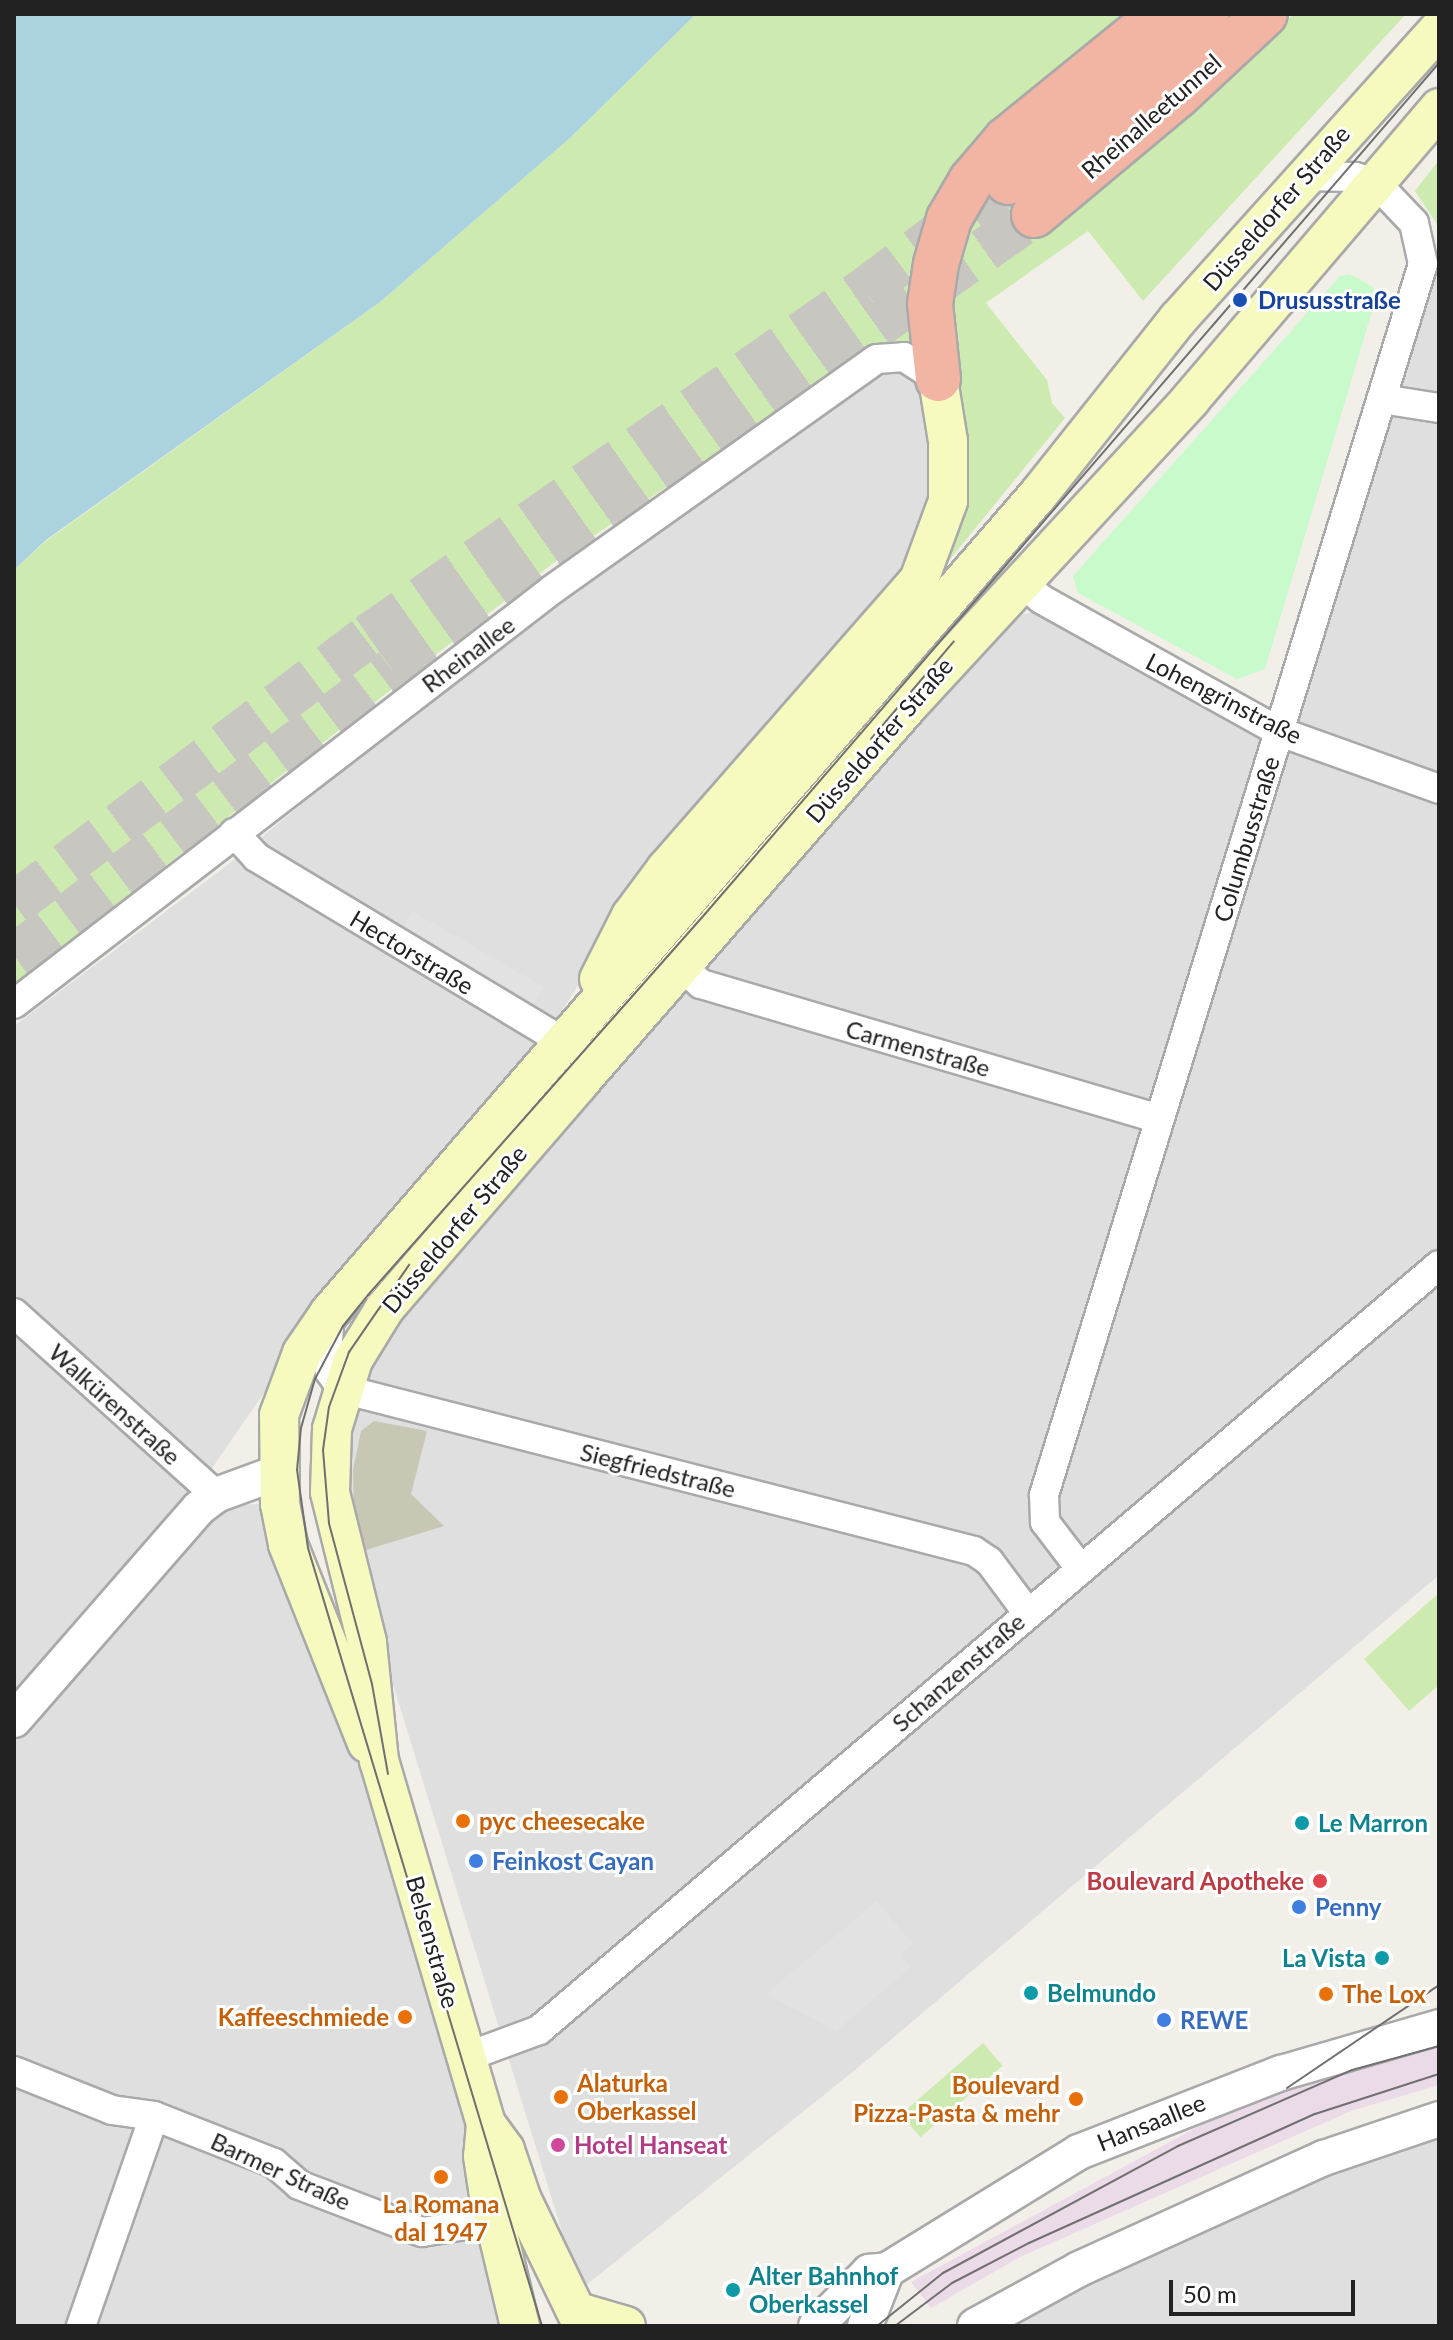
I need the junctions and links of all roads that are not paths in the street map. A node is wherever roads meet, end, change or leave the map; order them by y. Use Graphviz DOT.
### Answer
graph roads {
  1 [pos="1161,14"];
  2 [pos="1206,14"];
  3 [pos="1265,14"];
  4 [pos="1439,29"];
  5 [pos="1439,108"];
  6 [pos="1304,176"];
  7 [pos="1377,184"];
  8 [pos="938,379"];
  9 [pos="1382,399"];
  10 [pos="1439,408"];
  11 [pos="1021,582"];
  12 [pos="1280,732"];
  13 [pos="1439,789"];
  14 [pos="234,833"];
  15 [pos="682,967"];
  16 [pos="14,1004"];
  17 [pos="589,1013"];
  18 [pos="564,1042"];
  19 [pos="596,1063"];
  20 [pos="1159,1119"];
  21 [pos="1439,1265"];
  22 [pos="330,1312"];
  23 [pos="14,1313"];
  24 [pos="342,1389"];
  25 [pos="331,1438"];
  26 [pos="276,1473"];
  27 [pos="216,1495"];
  28 [pos="1080,1568"];
  29 [pos="356,1596"];
  30 [pos="1027,1612"];
  31 [pos="14,1720"];
  32 [pos="379,1761"];
  33 [pos="1439,2027"];
  34 [pos="466,2057"];
  35 [pos="14,2071"];
  36 [pos="154,2116"];
  37 [pos="1439,2119"];
  38 [pos="486,2124"];
  39 [pos="489,2196"];
  40 [pos="887,2270"];
  41 [pos="580,2319"];
  42 [pos="81,2326"];
  43 [pos="520,2326"];
  44 [pos="626,2326"];
  45 [pos="816,2326"];
  46 [pos="865,2326"];
  47 [pos="975,2326"];
  1 -- 8 [label="highway"];
  2 -- 3 [label="highway, Rheinalleetunnel"];
  4 -- 6 [label="main road, Düsseldorfer Straße"];
  5 -- 7 [label="main road, Düsseldorfer Straße"];
  6 -- 7 [label="street"];
  6 -- 17 [label="main road, Düsseldorfer Straße"];
  7 -- 9 [label="street, Columbusstraße"];
  7 -- 11 [label="main road, Düsseldorfer Straße"];
  8 -- 14 [label="street, Rheinallee"];
  8 -- 17 [label="main road, Düsseldorfer Straße"];
  9 -- 10 [label="street"];
  9 -- 12 [label="street, Columbusstraße"];
  11 -- 12 [label="street, Lohengrinstraße"];
  11 -- 15 [label="main road, Düsseldorfer Straße"];
  12 -- 13 [label="street, Lohengrinstraße"];
  12 -- 20 [label="street, Columbusstraße"];
  14 -- 16 [label="street, Rheinallee"];
  14 -- 18 [label="street, Hectorstraße"];
  15 -- 19 [label="main road, Düsseldorfer Straße"];
  15 -- 20 [label="street, Carmenstraße"];
  17 -- 18 [label="main road, Düsseldorfer Straße"];
  18 -- 19 [label="street, Hectorstraße"];
  18 -- 22 [label="main road, Düsseldorfer Straße"];
  19 -- 24 [label="main road, Düsseldorfer Straße"];
  20 -- 28 [label="street, Columbusstraße"];
  21 -- 28 [label="street, Schanzenstraße"];
  22 -- 24 [label="street"];
  22 -- 26 [label="main road, Düsseldorfer Straße"];
  23 -- 27 [label="street, Walkürenstraße"];
  24 -- 25 [label="main road, Belsenstraße"];
  24 -- 30 [label="street, Siegfriedstraße"];
  25 -- 26 [label="main road"];
  25 -- 29 [label="main road, Belsenstraße"];
  26 -- 27 [label="street"];
  26 -- 29 [label="main road, Belsenstraße"];
  26 -- 32 [label="main road, Belsenstraße"];
  27 -- 31 [label="street"];
  28 -- 30 [label="street, Schanzenstraße"];
  29 -- 32 [label="main road, Belsenstraße"];
  30 -- 34 [label="street, Schanzenstraße"];
  32 -- 34 [label="main road, Belsenstraße"];
  33 -- 40 [label="street, Hansaallee"];
  34 -- 38 [label="main road, Belsenstraße"];
  35 -- 36 [label="street, Barmer Straße"];
  36 -- 39 [label="street, Barmer Straße"];
  36 -- 42 [label="street"];
  37 -- 47 [label="street"];
  38 -- 39 [label="main road, Belsenstraße"];
  38 -- 41 [label="main road, Belsenstraße"];
  39 -- 43 [label="main road, Belsenstraße"];
  40 -- 45 [label="street, Hansaallee"];
  40 -- 46 [label="street"];
  41 -- 44 [label="main road"];
}
